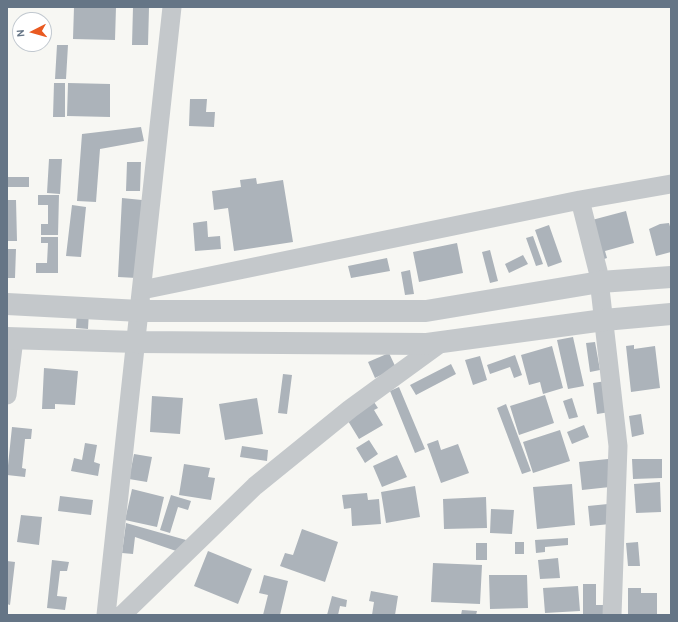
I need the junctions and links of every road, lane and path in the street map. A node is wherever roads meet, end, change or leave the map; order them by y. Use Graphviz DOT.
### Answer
graph roads {
  1 [pos="172,7"];
  2 [pos="671,184"];
  3 [pos="580,200"];
  4 [pos="671,277"];
  5 [pos="600,282"];
  6 [pos="142,290"];
  7 [pos="7,304"];
  8 [pos="140,311"];
  9 [pos="671,314"];
  10 [pos="604,320"];
  11 [pos="10,339"];
  12 [pos="136,342"];
  13 [pos="442,342"];
  14 [pos="7,395"];
  15 [pos="106,615"];
  16 [pos="122,615"];
  17 [pos="612,615"];
  1 -- 6 [label="street"];
  2 -- 3 [label="street"];
  3 -- 5 [label="street"];
  3 -- 6 [label="street"];
  4 -- 5 [label="street"];
  5 -- 8 [label="street"];
  5 -- 10 [label="street"];
  6 -- 8 [label="street"];
  7 -- 8 [label="street"];
  8 -- 12 [label="street"];
  9 -- 10 [label="street"];
  10 -- 13 [label="street"];
  10 -- 17 [label="street"];
  11 -- 12 [label="street"];
  11 -- 14 [label="street"];
  12 -- 13 [label="street"];
  12 -- 15 [label="street"];
  13 -- 16 [label="street"];
}
